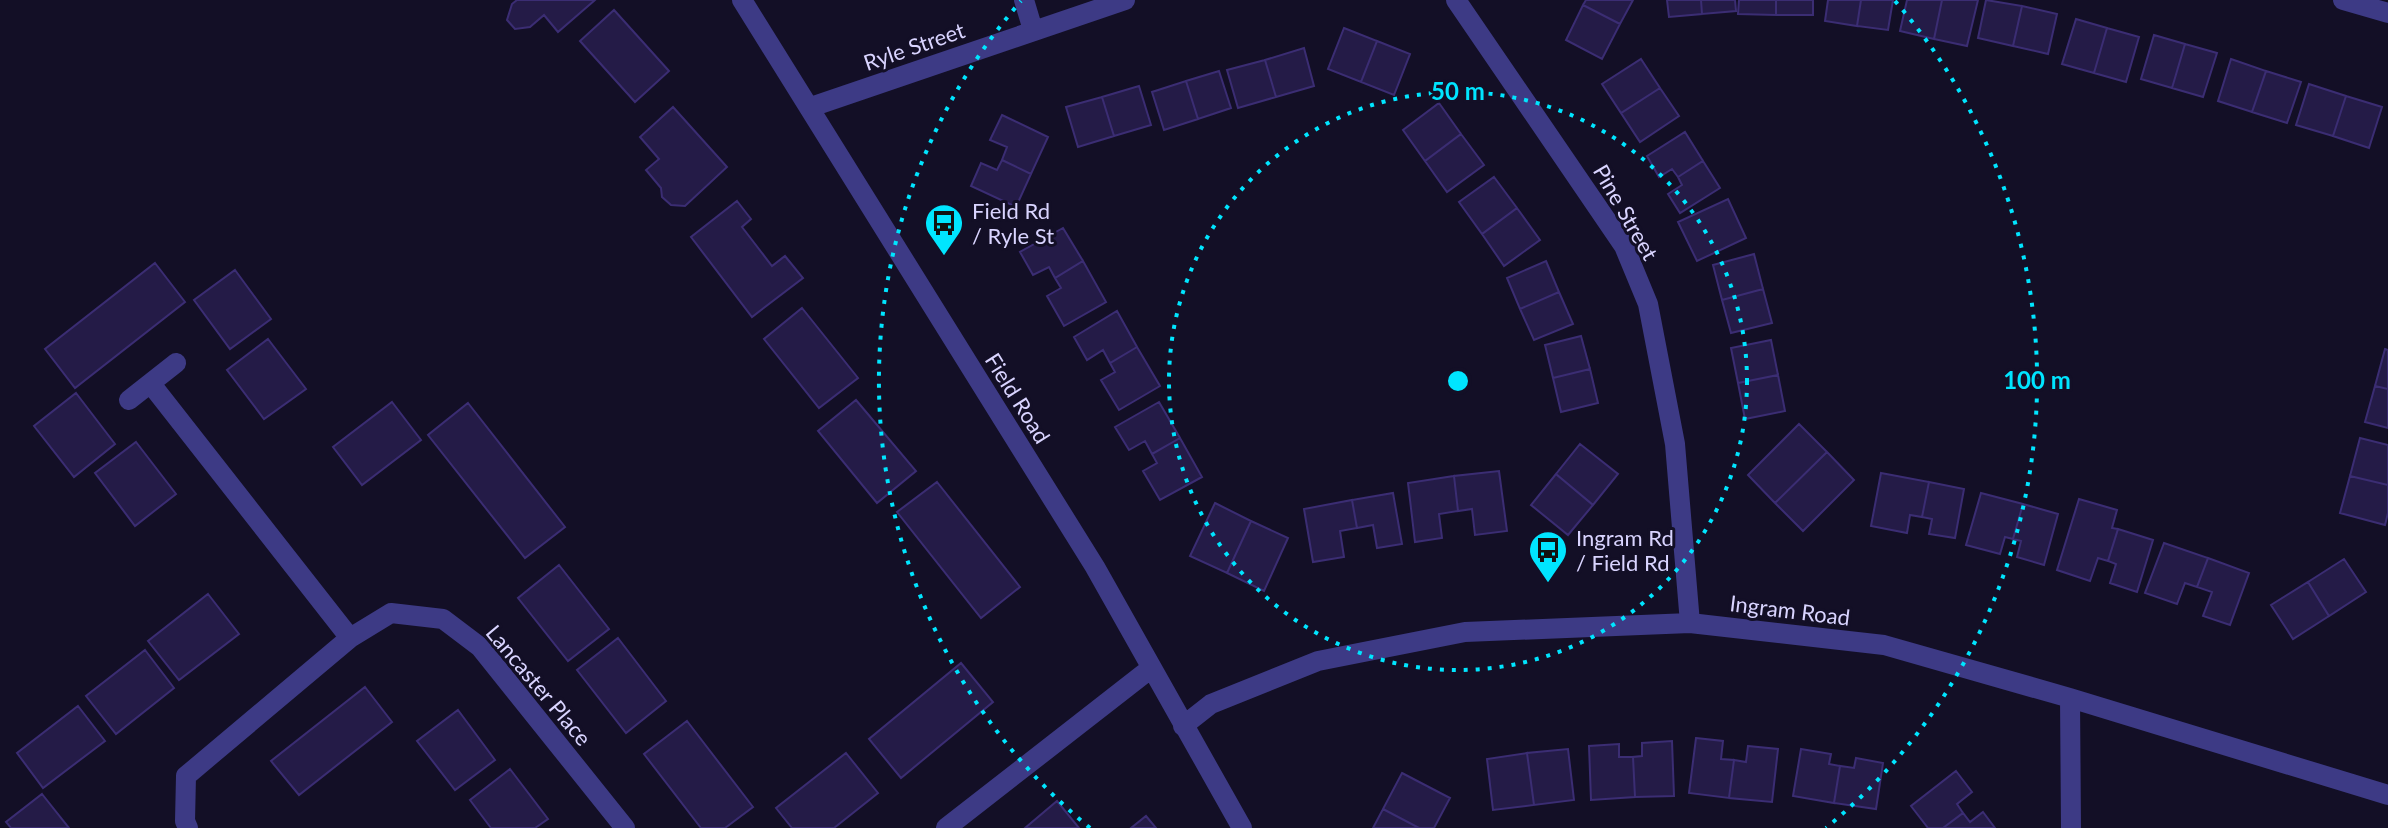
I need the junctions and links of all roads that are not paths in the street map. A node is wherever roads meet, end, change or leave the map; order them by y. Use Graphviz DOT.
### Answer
graph roads {
  1 [pos="742,0"];
  2 [pos="1024,0"];
  3 [pos="1125,0"];
  4 [pos="1456,0"];
  5 [pos="2343,0"];
  6 [pos="2388,13"];
  7 [pos="1033,30"];
  8 [pos="811,107"];
  9 [pos="176,363"];
  10 [pos="151,384"];
  11 [pos="129,400"];
  12 [pos="1690,623"];
  13 [pos="350,638"];
  14 [pos="1150,669"];
  15 [pos="2070,698"];
  16 [pos="1183,726"];
  17 [pos="2387,789"];
  18 [pos="188,828"];
  19 [pos="625,828"];
  20 [pos="946,828"];
  21 [pos="1242,828"];
  22 [pos="2071,828"];
  1 -- 8 [label="street, Field Road"];
  2 -- 7 [label="street"];
  3 -- 7 [label="street, Ryle Street"];
  4 -- 12 [label="street, Pine Street"];
  5 -- 6 [label="street"];
  7 -- 8 [label="street, Ryle Street"];
  8 -- 14 [label="street, Field Road"];
  9 -- 10 [label="street"];
  10 -- 11 [label="street"];
  10 -- 13 [label="street"];
  12 -- 15 [label="street, Ingram Road"];
  12 -- 16 [label="street, Ingram Road"];
  13 -- 18 [label="street, Lancaster Place"];
  13 -- 19 [label="street, Lancaster Place"];
  14 -- 16 [label="street, Field Road"];
  14 -- 20 [label="street"];
  15 -- 17 [label="street, Ingram Road"];
  15 -- 22 [label="street"];
  16 -- 21 [label="street, Field Road"];
}
